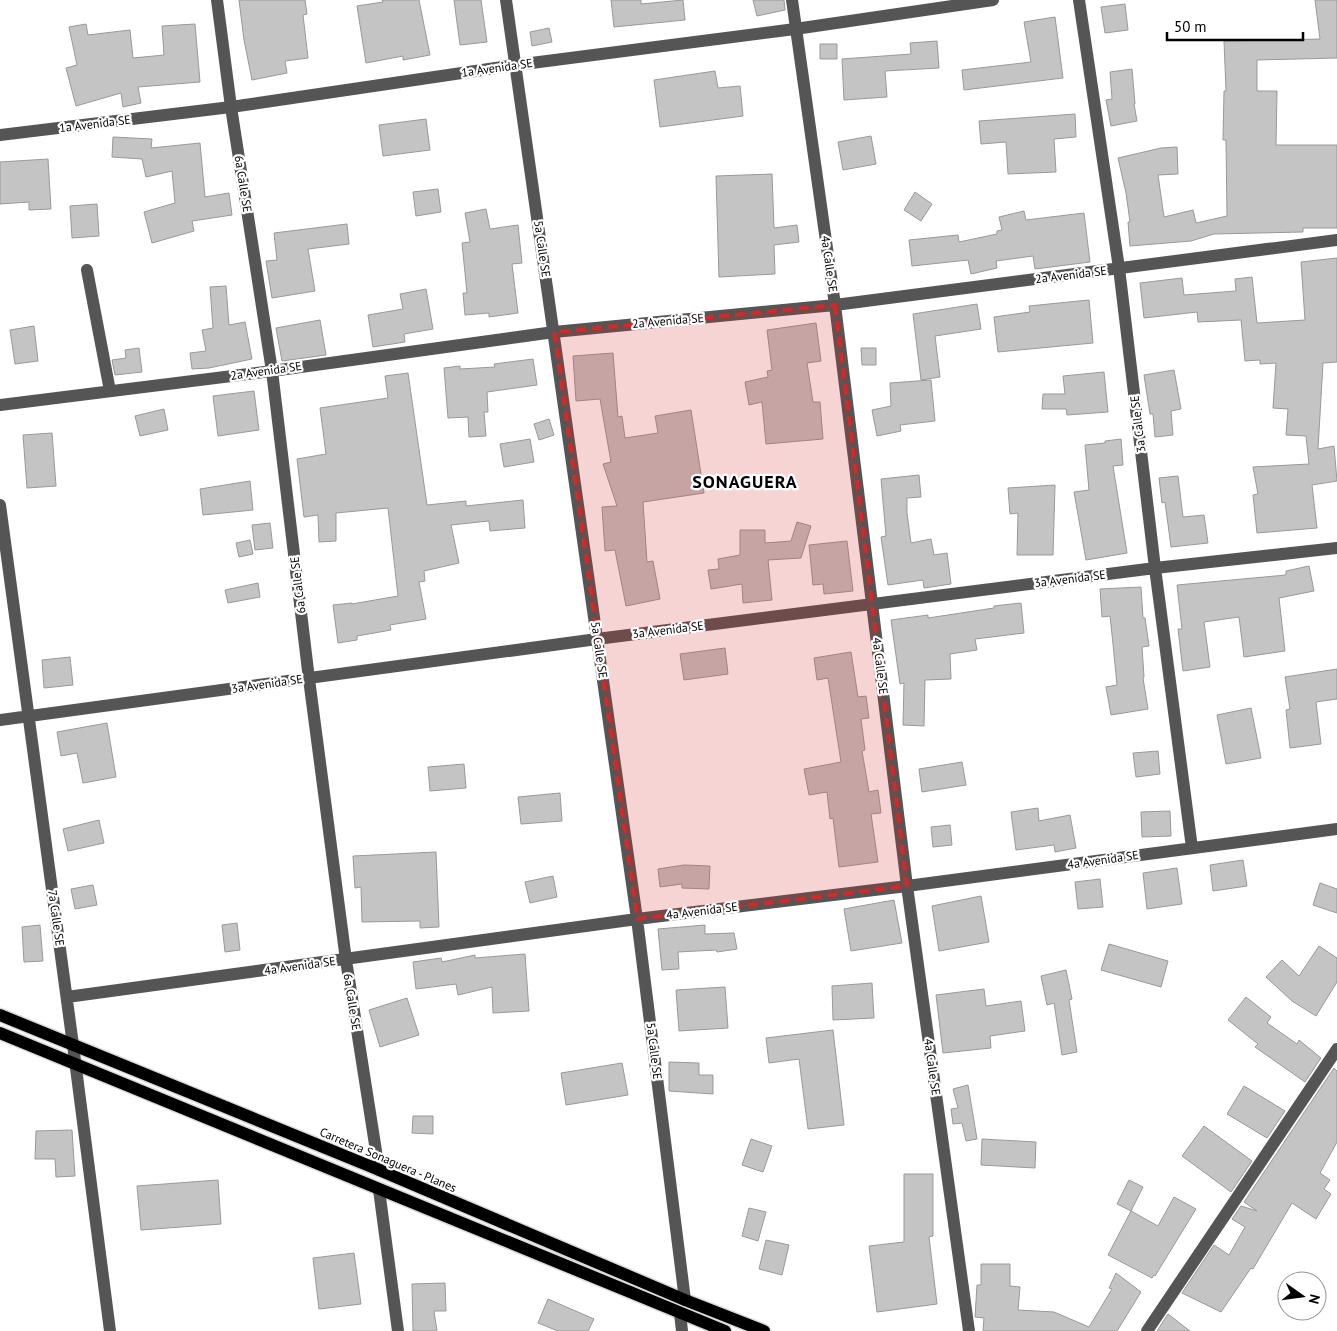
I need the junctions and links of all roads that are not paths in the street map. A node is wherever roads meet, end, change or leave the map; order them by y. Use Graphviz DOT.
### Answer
graph roads {
  1 [pos="217,0"];
  2 [pos="506,0"];
  3 [pos="792,0"];
  4 [pos="993,0"];
  5 [pos="1079,0"];
  6 [pos="795,29"];
  7 [pos="516,65"];
  8 [pos="231,107"];
  9 [pos="0,135"];
  10 [pos="1337,240"];
  11 [pos="1119,268"];
  12 [pos="87,270"];
  13 [pos="835,305"];
  14 [pos="554,332"];
  15 [pos="272,371"];
  16 [pos="110,392"];
  17 [pos="0,406"];
  18 [pos="0,505"];
  19 [pos="1337,548"];
  20 [pos="1155,568"];
  21 [pos="872,605"];
  22 [pos="597,638"];
  23 [pos="309,679"];
  24 [pos="29,716"];
  25 [pos="0,720"];
  26 [pos="1337,829"];
  27 [pos="1192,848"];
  28 [pos="907,886"];
  29 [pos="637,919"];
  30 [pos="346,960"];
  31 [pos="67,997"];
  32 [pos="0,1015"];
  33 [pos="0,1033"];
  34 [pos="73,1046"];
  35 [pos="1337,1049"];
  36 [pos="75,1065"];
  37 [pos="379,1170"];
  38 [pos="379,1190"];
  39 [pos="685,1300"];
  40 [pos="680,1313"];
  41 [pos="110,1331"];
  42 [pos="398,1331"];
  43 [pos="682,1331"];
  44 [pos="726,1331"];
  45 [pos="764,1331"];
  46 [pos="969,1331"];
  47 [pos="1147,1331"];
  1 -- 8 [label="street, 6a Calle SE"];
  2 -- 7 [label="street, 5a Calle SE"];
  3 -- 6 [label="street, 4a Calle SE"];
  4 -- 6 [label="street, 1a Avenida SE"];
  5 -- 11 [label="street, 3a Calle SE"];
  6 -- 7 [label="street, 1a Avenida SE"];
  6 -- 13 [label="street, 4a Calle SE"];
  7 -- 8 [label="street, 1a Avenida SE"];
  7 -- 14 [label="street, 5a Calle SE"];
  8 -- 9 [label="street, 1a Avenida SE"];
  8 -- 15 [label="street, 6a Calle SE"];
  10 -- 11 [label="street, 2a Avenida SE"];
  11 -- 13 [label="street, 2a Avenida SE"];
  11 -- 20 [label="street, 3a Calle SE"];
  12 -- 16 [label="street"];
  13 -- 14 [label="street, 2a Avenida SE"];
  13 -- 21 [label="street, 4a Calle SE"];
  14 -- 15 [label="street, 2a Avenida SE"];
  14 -- 22 [label="street, 5a Calle SE"];
  15 -- 16 [label="street, 2a Avenida SE"];
  15 -- 23 [label="street, 6a Calle SE"];
  16 -- 17 [label="street, 2a Avenida SE"];
  18 -- 24 [label="street, 7a Calle SE"];
  19 -- 20 [label="street, 3a Avenida SE"];
  20 -- 21 [label="street, 3a Avenida SE"];
  20 -- 27 [label="street, 3a Calle SE"];
  21 -- 22 [label="street, 3a Avenida SE"];
  21 -- 28 [label="street, 4a Calle SE"];
  22 -- 23 [label="street, 3a Avenida SE"];
  22 -- 29 [label="street, 5a Calle SE"];
  23 -- 24 [label="street, 3a Avenida SE"];
  23 -- 30 [label="street, 6a Calle SE"];
  24 -- 25 [label="street, 3a Avenida SE"];
  24 -- 31 [label="street, 7a Calle SE"];
  26 -- 27 [label="street, 4a Avenida SE"];
  27 -- 28 [label="street, 4a Avenida SE"];
  28 -- 29 [label="street, 4a Avenida SE"];
  28 -- 46 [label="street, 4a Calle SE"];
  29 -- 30 [label="street, 4a Avenida SE"];
  29 -- 39 [label="street, 5a Calle SE"];
  30 -- 31 [label="street, 4a Avenida SE"];
  30 -- 37 [label="street, 6a Calle SE"];
  31 -- 34 [label="street, 7a Calle SE"];
  32 -- 34 [label="main road, Carretera Sonaguera - Planes"];
  33 -- 36 [label="main road"];
  34 -- 36 [label="street, 7a Calle SE"];
  34 -- 37 [label="main road, Carretera Sonaguera - Planes"];
  35 -- 47 [label="street"];
  36 -- 38 [label="main road"];
  36 -- 41 [label="street, 7a Calle SE"];
  37 -- 39 [label="main road, Carretera Sonaguera - Planes"];
  38 -- 40 [label="main road"];
  38 -- 42 [label="street"];
  39 -- 45 [label="main road, Carretera Sonaguera - Planes"];
  40 -- 43 [label="street"];
  40 -- 44 [label="main road"];
}
